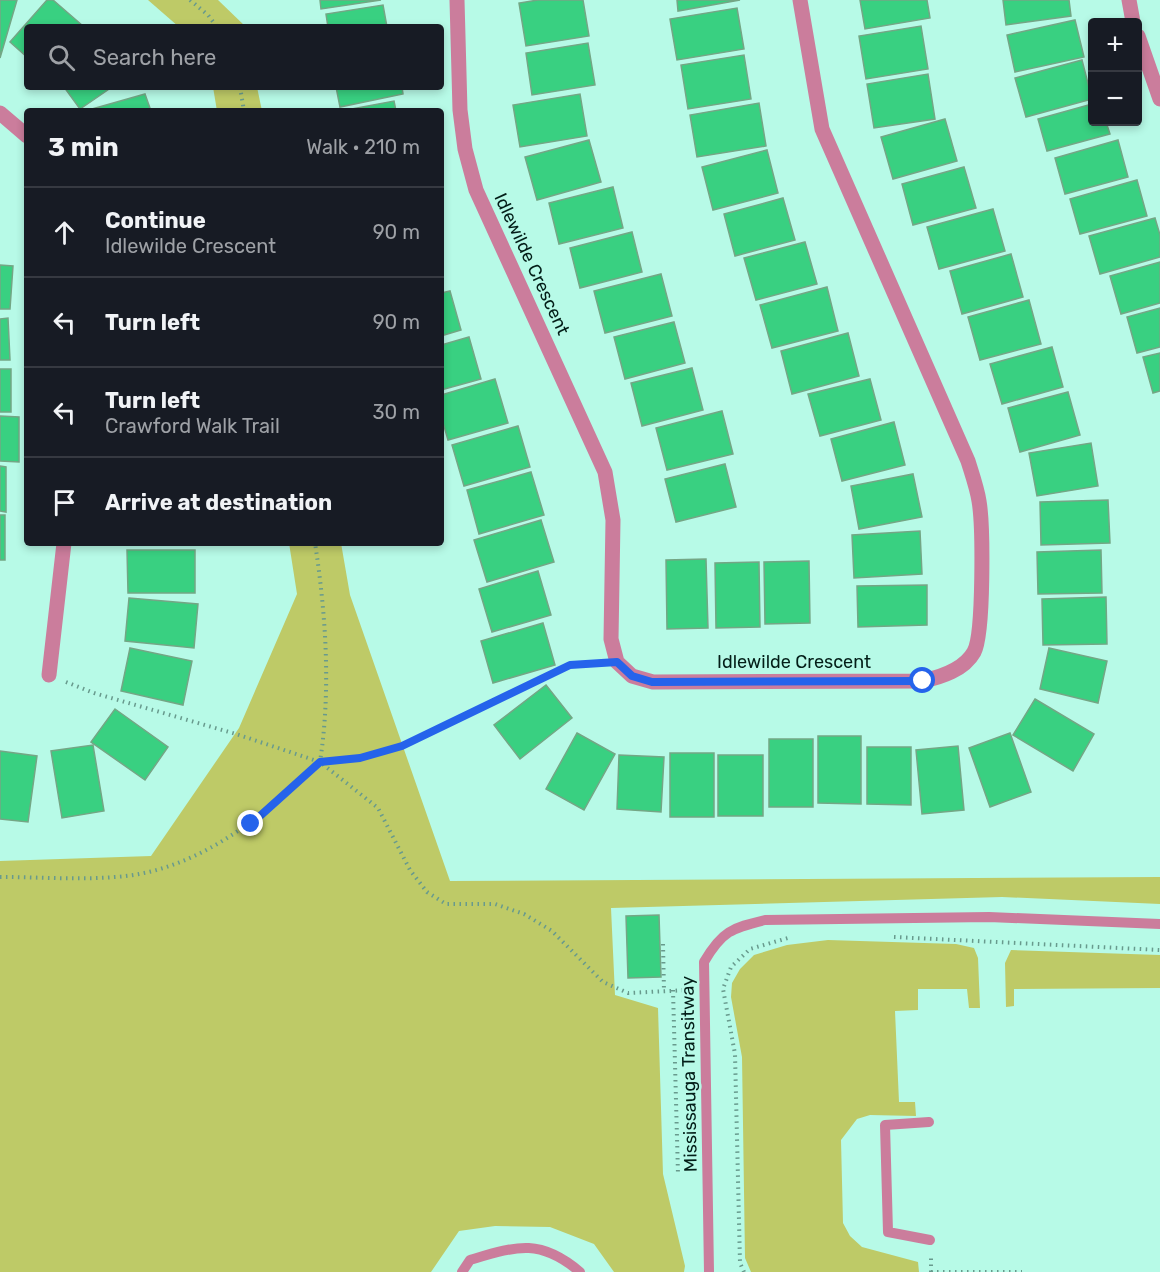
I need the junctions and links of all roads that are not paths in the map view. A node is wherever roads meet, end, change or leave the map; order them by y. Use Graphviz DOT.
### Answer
graph roads {
  1 [pos="457,0"];
  2 [pos="800,0"];
  3 [pos="1129,0"];
  4 [pos="1132,18"];
  5 [pos="1142,50"];
  6 [pos="1160,99"];
  7 [pos="0,113"];
  8 [pos="24,133"];
  9 [pos="64,546"];
  10 [pos="49,675"];
  11 [pos="1160,924"];
  12 [pos="929,1122"];
  13 [pos="930,1240"];
  14 [pos="462,1272"];
  15 [pos="580,1272"];
  16 [pos="709,1272"];
  1 -- 2 [label="street, Idlewilde Crescent"];
  3 -- 4 [label="street"];
  5 -- 6 [label="street"];
  7 -- 8 [label="street"];
  9 -- 10 [label="street"];
  11 -- 16 [label="lane, Mississauga Transitway"];
  12 -- 13 [label="lane"];
  14 -- 15 [label="lane"];
}
